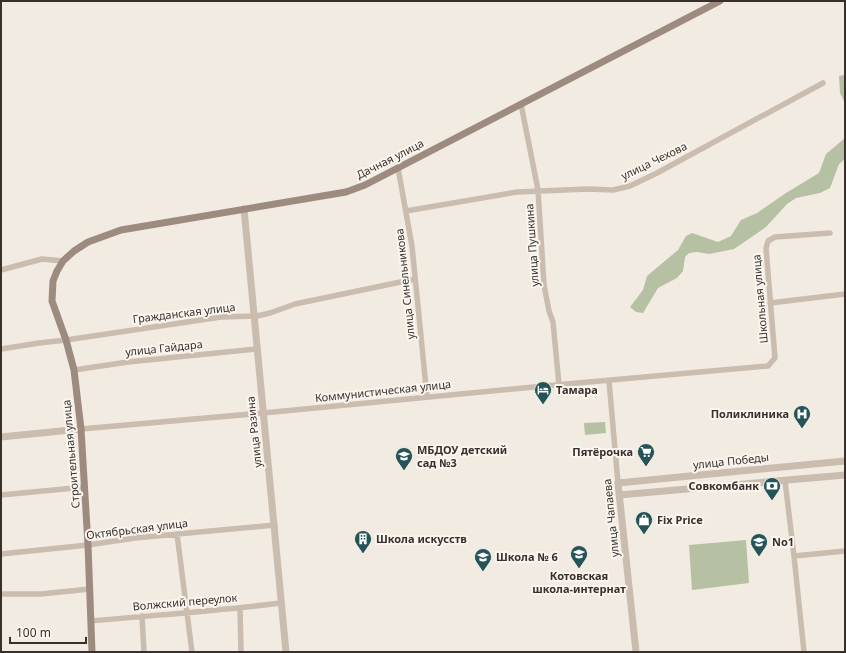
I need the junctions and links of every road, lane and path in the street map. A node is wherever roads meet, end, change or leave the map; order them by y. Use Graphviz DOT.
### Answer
graph roads {
  1 [pos="720,1"];
  2 [pos="824,83"];
  3 [pos="521,104"];
  4 [pos="398,168"];
  5 [pos="538,190"];
  6 [pos="244,209"];
  7 [pos="406,211"];
  8 [pos="830,233"];
  9 [pos="63,261"];
  10 [pos="1,270"];
  11 [pos="415,279"];
  12 [pos="845,294"];
  13 [pos="770,303"];
  14 [pos="253,316"];
  15 [pos="66,340"];
  16 [pos="1,349"];
  17 [pos="256,349"];
  18 [pos="768,366"];
  19 [pos="74,370"];
  20 [pos="609,381"];
  21 [pos="559,385"];
  22 [pos="427,397"];
  23 [pos="263,414"];
  24 [pos="81,429"];
  25 [pos="1,437"];
  26 [pos="845,461"];
  27 [pos="845,476"];
  28 [pos="785,481"];
  29 [pos="618,483"];
  30 [pos="85,487"];
  31 [pos="1,495"];
  32 [pos="619,495"];
  33 [pos="275,525"];
  34 [pos="177,534"];
  35 [pos="88,545"];
  36 [pos="845,551"];
  37 [pos="1,554"];
  38 [pos="794,556"];
  39 [pos="90,589"];
  40 [pos="1,594"];
  41 [pos="281,603"];
  42 [pos="240,608"];
  43 [pos="186,612"];
  44 [pos="142,616"];
  45 [pos="91,621"];
  46 [pos="92,652"];
  47 [pos="144,652"];
  48 [pos="192,652"];
  49 [pos="241,652"];
  50 [pos="286,652"];
  51 [pos="636,652"];
  52 [pos="804,652"];
  1 -- 3 [label="main road, Дачная улица"];
  2 -- 5 [label="street, улица Чехова"];
  3 -- 4 [label="main road, Дачная улица"];
  3 -- 5 [label="street, улица Пушкина"];
  4 -- 6 [label="main road, Дачная улица"];
  4 -- 7 [label="street, улица Синельникова"];
  5 -- 7 [label="street, улица Чехова"];
  5 -- 21 [label="street, улица Пушкина"];
  6 -- 9 [label="main road, Дачная улица"];
  6 -- 14 [label="street, улица Разина"];
  7 -- 11 [label="street, улица Синельникова"];
  8 -- 13 [label="street, Школьная улица"];
  9 -- 10 [label="street"];
  9 -- 15 [label="main road, Строительная улица"];
  11 -- 14 [label="street, Гражданская улица"];
  11 -- 22 [label="street, улица Синельникова"];
  12 -- 13 [label="street"];
  13 -- 18 [label="street, Школьная улица"];
  14 -- 15 [label="street, Гражданская улица"];
  14 -- 17 [label="street, улица Разина"];
  15 -- 16 [label="street, Гражданская улица"];
  15 -- 19 [label="main road, Строительная улица"];
  17 -- 19 [label="street, улица Гайдара"];
  17 -- 23 [label="street, улица Разина"];
  18 -- 20 [label="street, Коммунистическая улица"];
  19 -- 24 [label="main road, Строительная улица"];
  20 -- 21 [label="street, Коммунистическая улица"];
  20 -- 29 [label="street, улица Чапаева"];
  21 -- 22 [label="street, Коммунистическая улица"];
  22 -- 23 [label="street, Коммунистическая улица"];
  23 -- 24 [label="street, Коммунистическая улица"];
  23 -- 33 [label="street, улица Разина"];
  24 -- 25 [label="street, Коммунистическая улица"];
  24 -- 30 [label="main road, Строительная улица"];
  26 -- 29 [label="street, улица Победы"];
  27 -- 28 [label="street"];
  28 -- 32 [label="street"];
  28 -- 38 [label="street"];
  29 -- 32 [label="street, улица Чапаева"];
  30 -- 31 [label="street"];
  30 -- 35 [label="main road, Строительная улица"];
  32 -- 51 [label="street, улица Чапаева"];
  33 -- 34 [label="street, Октябрьская улица"];
  33 -- 41 [label="street, улица Разина"];
  34 -- 35 [label="street, Октябрьская улица"];
  34 -- 43 [label="street"];
  35 -- 37 [label="street, Октябрьская улица"];
  35 -- 39 [label="main road, Строительная улица"];
  36 -- 38 [label="street"];
  38 -- 52 [label="street"];
  39 -- 40 [label="street"];
  39 -- 45 [label="main road, Строительная улица"];
  41 -- 42 [label="street, Волжский переулок"];
  41 -- 50 [label="street, улица Разина"];
  42 -- 43 [label="street, Волжский переулок"];
  42 -- 49 [label="street"];
  43 -- 44 [label="street, Волжский переулок"];
  43 -- 48 [label="street"];
  44 -- 45 [label="street, Волжский переулок"];
  44 -- 47 [label="street"];
  45 -- 46 [label="main road, Строительная улица"];
}
